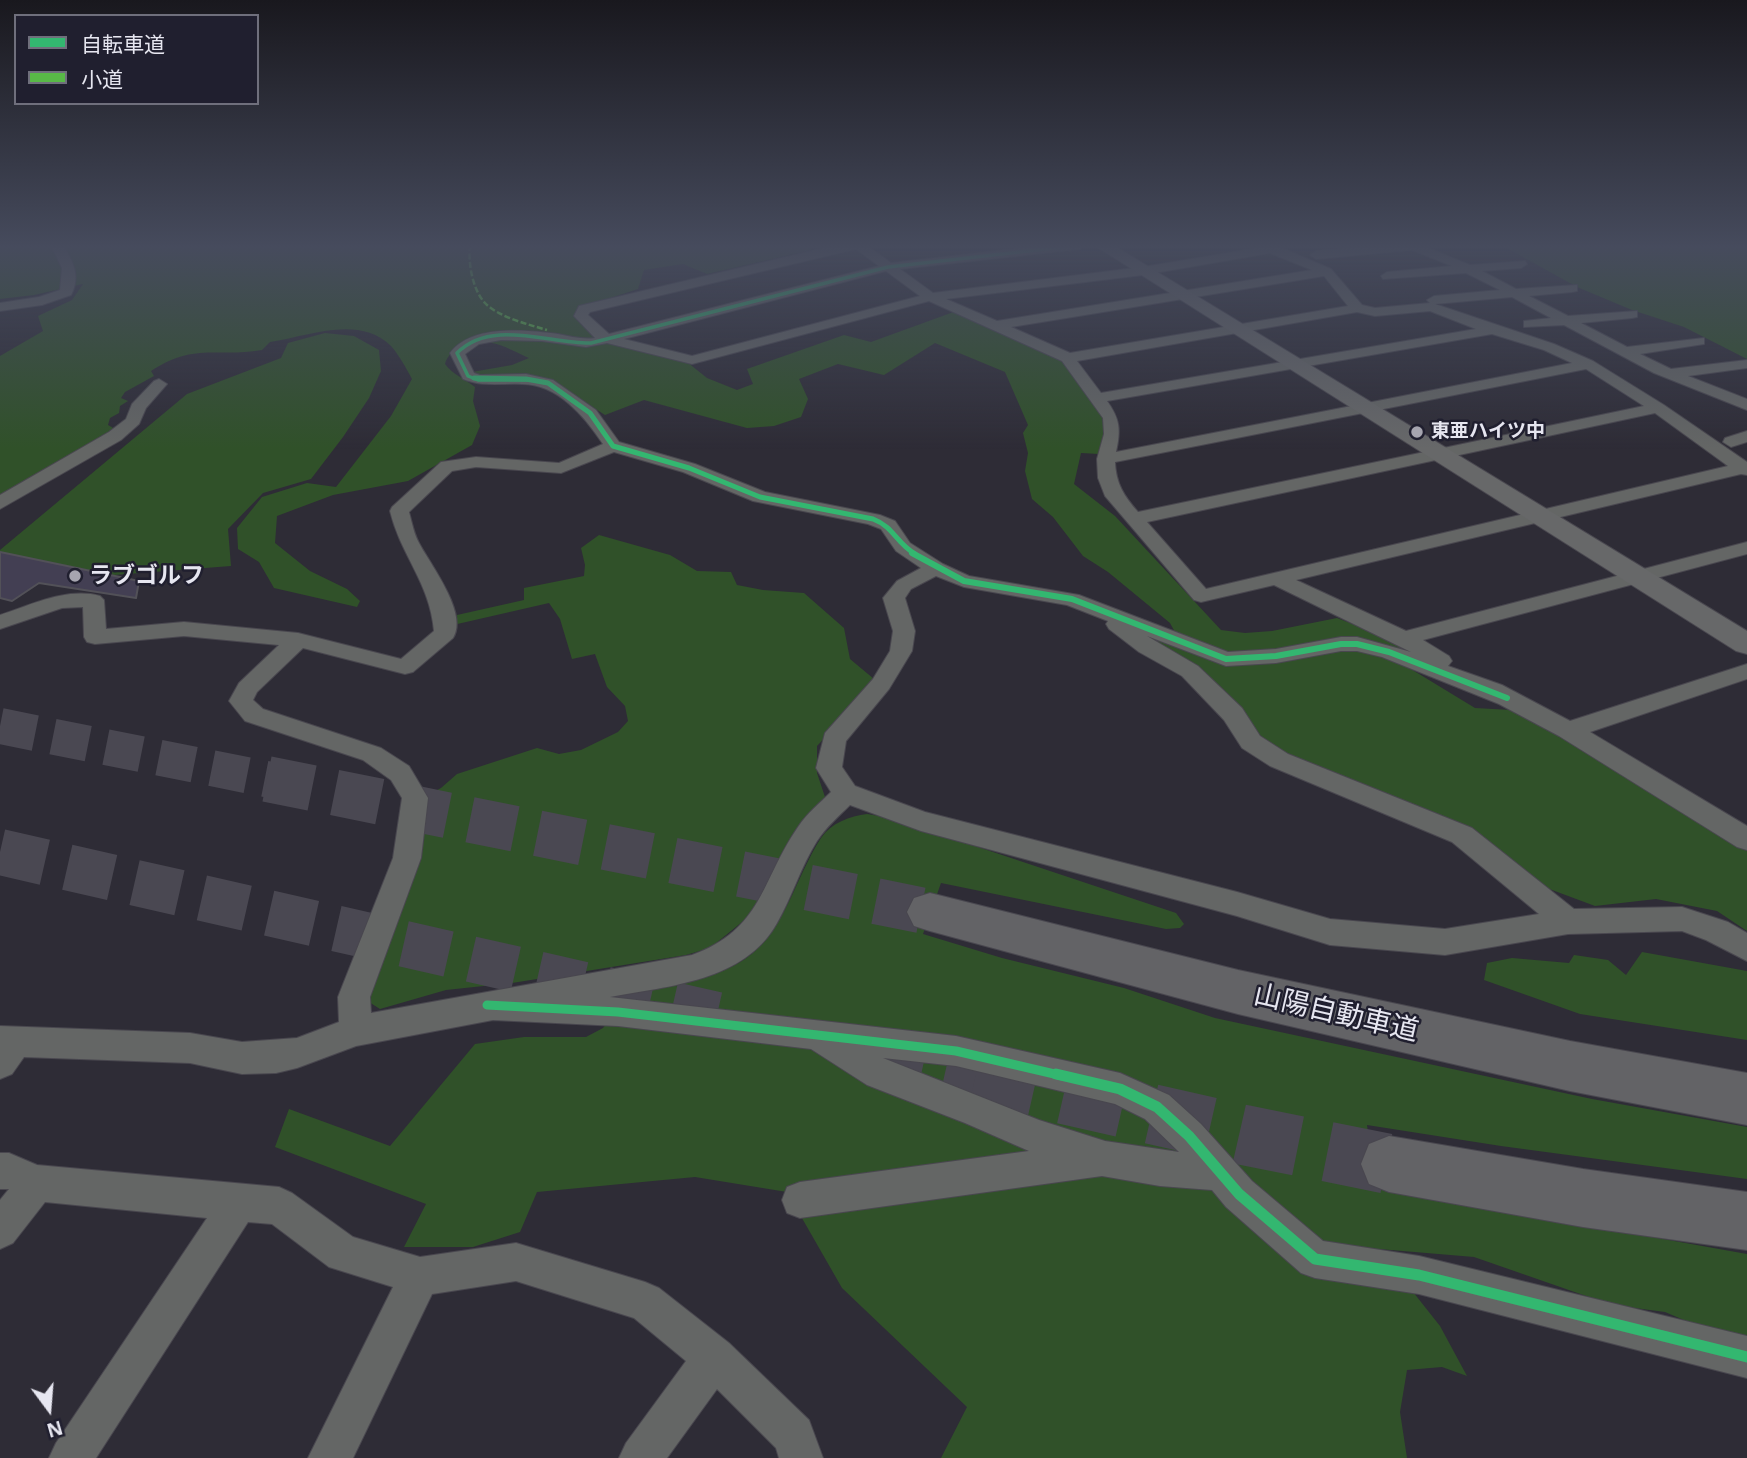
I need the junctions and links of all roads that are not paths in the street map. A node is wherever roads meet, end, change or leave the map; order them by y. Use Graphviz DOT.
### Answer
graph roads {
  1 [pos="582,313"];
  2 [pos="706,313"];
  3 [pos="869,313"];
  4 [pos="967,313"];
  5 [pos="1073,313"];
  6 [pos="1211,313"];
  7 [pos="1330,313"];
  8 [pos="1447,313"];
  9 [pos="1553,313"];
  10 [pos="1632,314"];
  11 [pos="1569,321"];
  12 [pos="1529,324"];
  13 [pos="995,325"];
  14 [pos="1238,330"];
  15 [pos="1493,330"];
  16 [pos="608,338"];
  17 [pos="1699,341"];
  18 [pos="1625,352"];
  19 [pos="1067,358"];
  20 [pos="1588,364"];
  21 [pos="1747,364"];
  22 [pos="1295,365"];
  23 [pos="1664,372"];
  24 [pos="1607,376"];
  25 [pos="159,384"];
  26 [pos="1098,398"];
  27 [pos="1747,405"];
  28 [pos="1658,408"];
  29 [pos="1368,409"];
  30 [pos="613,446"];
  31 [pos="1439,454"];
  32 [pos="1106,459"];
  33 [pos="1745,469"];
  34 [pos="0,503"];
  35 [pos="1539,515"];
  36 [pos="1133,519"];
  37 [pos="1747,548"];
  38 [pos="936,568"];
  39 [pos="1640,577"];
  40 [pos="1273,578"];
  41 [pos="1107,612"];
  42 [pos="0,622"];
  43 [pos="1404,638"];
  44 [pos="298,640"];
  45 [pos="1747,644"];
  46 [pos="1747,671"];
  47 [pos="1507,698"];
  48 [pos="1569,730"];
  49 [pos="846,793"];
  50 [pos="1735,821"];
  51 [pos="1747,839"];
  52 [pos="930,912"];
  53 [pos="1567,922"];
  54 [pos="1747,948"];
  55 [pos="488,1005"];
  56 [pos="356,1031"];
  57 [pos="816,1034"];
  58 [pos="5,1049"];
  59 [pos="1747,1099"];
  60 [pos="1105,1159"];
  61 [pos="1389,1164"];
  62 [pos="12,1169"];
  63 [pos="1220,1172"];
  64 [pos="800,1200"];
  65 [pos="239,1202"];
  66 [pos="1747,1221"];
  67 [pos="0,1230"];
  68 [pos="420,1276"];
  69 [pos="1747,1357"];
  70 [pos="714,1358"];
  71 [pos="71,1458"];
  72 [pos="330,1458"];
  73 [pos="641,1458"];
  74 [pos="801,1458"];
  1 -- 16 [label="street"];
  2 -- 16 [label="street"];
  3 -- 16 [label="street"];
  4 -- 13 [label="street"];
  5 -- 13 [label="street"];
  6 -- 14 [label="street"];
  7 -- 14 [label="street"];
  8 -- 15 [label="street"];
  9 -- 11 [label="street"];
  10 -- 11 [label="street"];
  11 -- 12 [label="street"];
  11 -- 18 [label="street"];
  13 -- 19 [label="street"];
  14 -- 19 [label="street"];
  14 -- 22 [label="street"];
  15 -- 20 [label="street"];
  15 -- 22 [label="street"];
  16 -- 30 [label="street"];
  17 -- 18 [label="street"];
  18 -- 23 [label="street"];
  19 -- 26 [label="street"];
  20 -- 24 [label="street"];
  20 -- 29 [label="street"];
  21 -- 23 [label="street"];
  22 -- 26 [label="street"];
  22 -- 29 [label="street"];
  23 -- 24 [label="street"];
  23 -- 27 [label="street"];
  24 -- 28 [label="street"];
  25 -- 34 [label="street"];
  26 -- 32 [label="street"];
  28 -- 31 [label="street"];
  28 -- 33 [label="street"];
  29 -- 31 [label="street"];
  29 -- 32 [label="street"];
  30 -- 38 [label="street"];
  30 -- 44 [label="street"];
  31 -- 35 [label="street"];
  31 -- 36 [label="street"];
  32 -- 36 [label="street"];
  33 -- 35 [label="street"];
  35 -- 39 [label="street"];
  35 -- 40 [label="street"];
  36 -- 40 [label="street"];
  37 -- 39 [label="street"];
  38 -- 41 [label="street"];
  38 -- 49 [label="street"];
  39 -- 43 [label="street"];
  39 -- 45 [label="street"];
  40 -- 43 [label="street"];
  41 -- 47 [label="street"];
  41 -- 53 [label="street"];
  42 -- 44 [label="street"];
  43 -- 47 [label="street"];
  44 -- 56 [label="street"];
  46 -- 48 [label="street"];
  47 -- 48 [label="street"];
  48 -- 50 [label="street"];
  49 -- 53 [label="street"];
  49 -- 55 [label="street"];
  50 -- 51 [label="street"];
  52 -- 59 [label="highway, 山陽自動車道"];
  53 -- 54 [label="street"];
  55 -- 56 [label="street"];
  55 -- 57 [label="street"];
  56 -- 58 [label="street"];
  57 -- 60 [label="street"];
  57 -- 63 [label="street"];
  60 -- 63 [label="street"];
  60 -- 64 [label="street"];
  61 -- 66 [label="highway"];
  62 -- 65 [label="street"];
  62 -- 67 [label="street"];
  63 -- 69 [label="street"];
  65 -- 68 [label="street"];
  65 -- 71 [label="street"];
  68 -- 70 [label="street"];
  68 -- 72 [label="street"];
  70 -- 73 [label="street"];
  70 -- 74 [label="street"];
}
